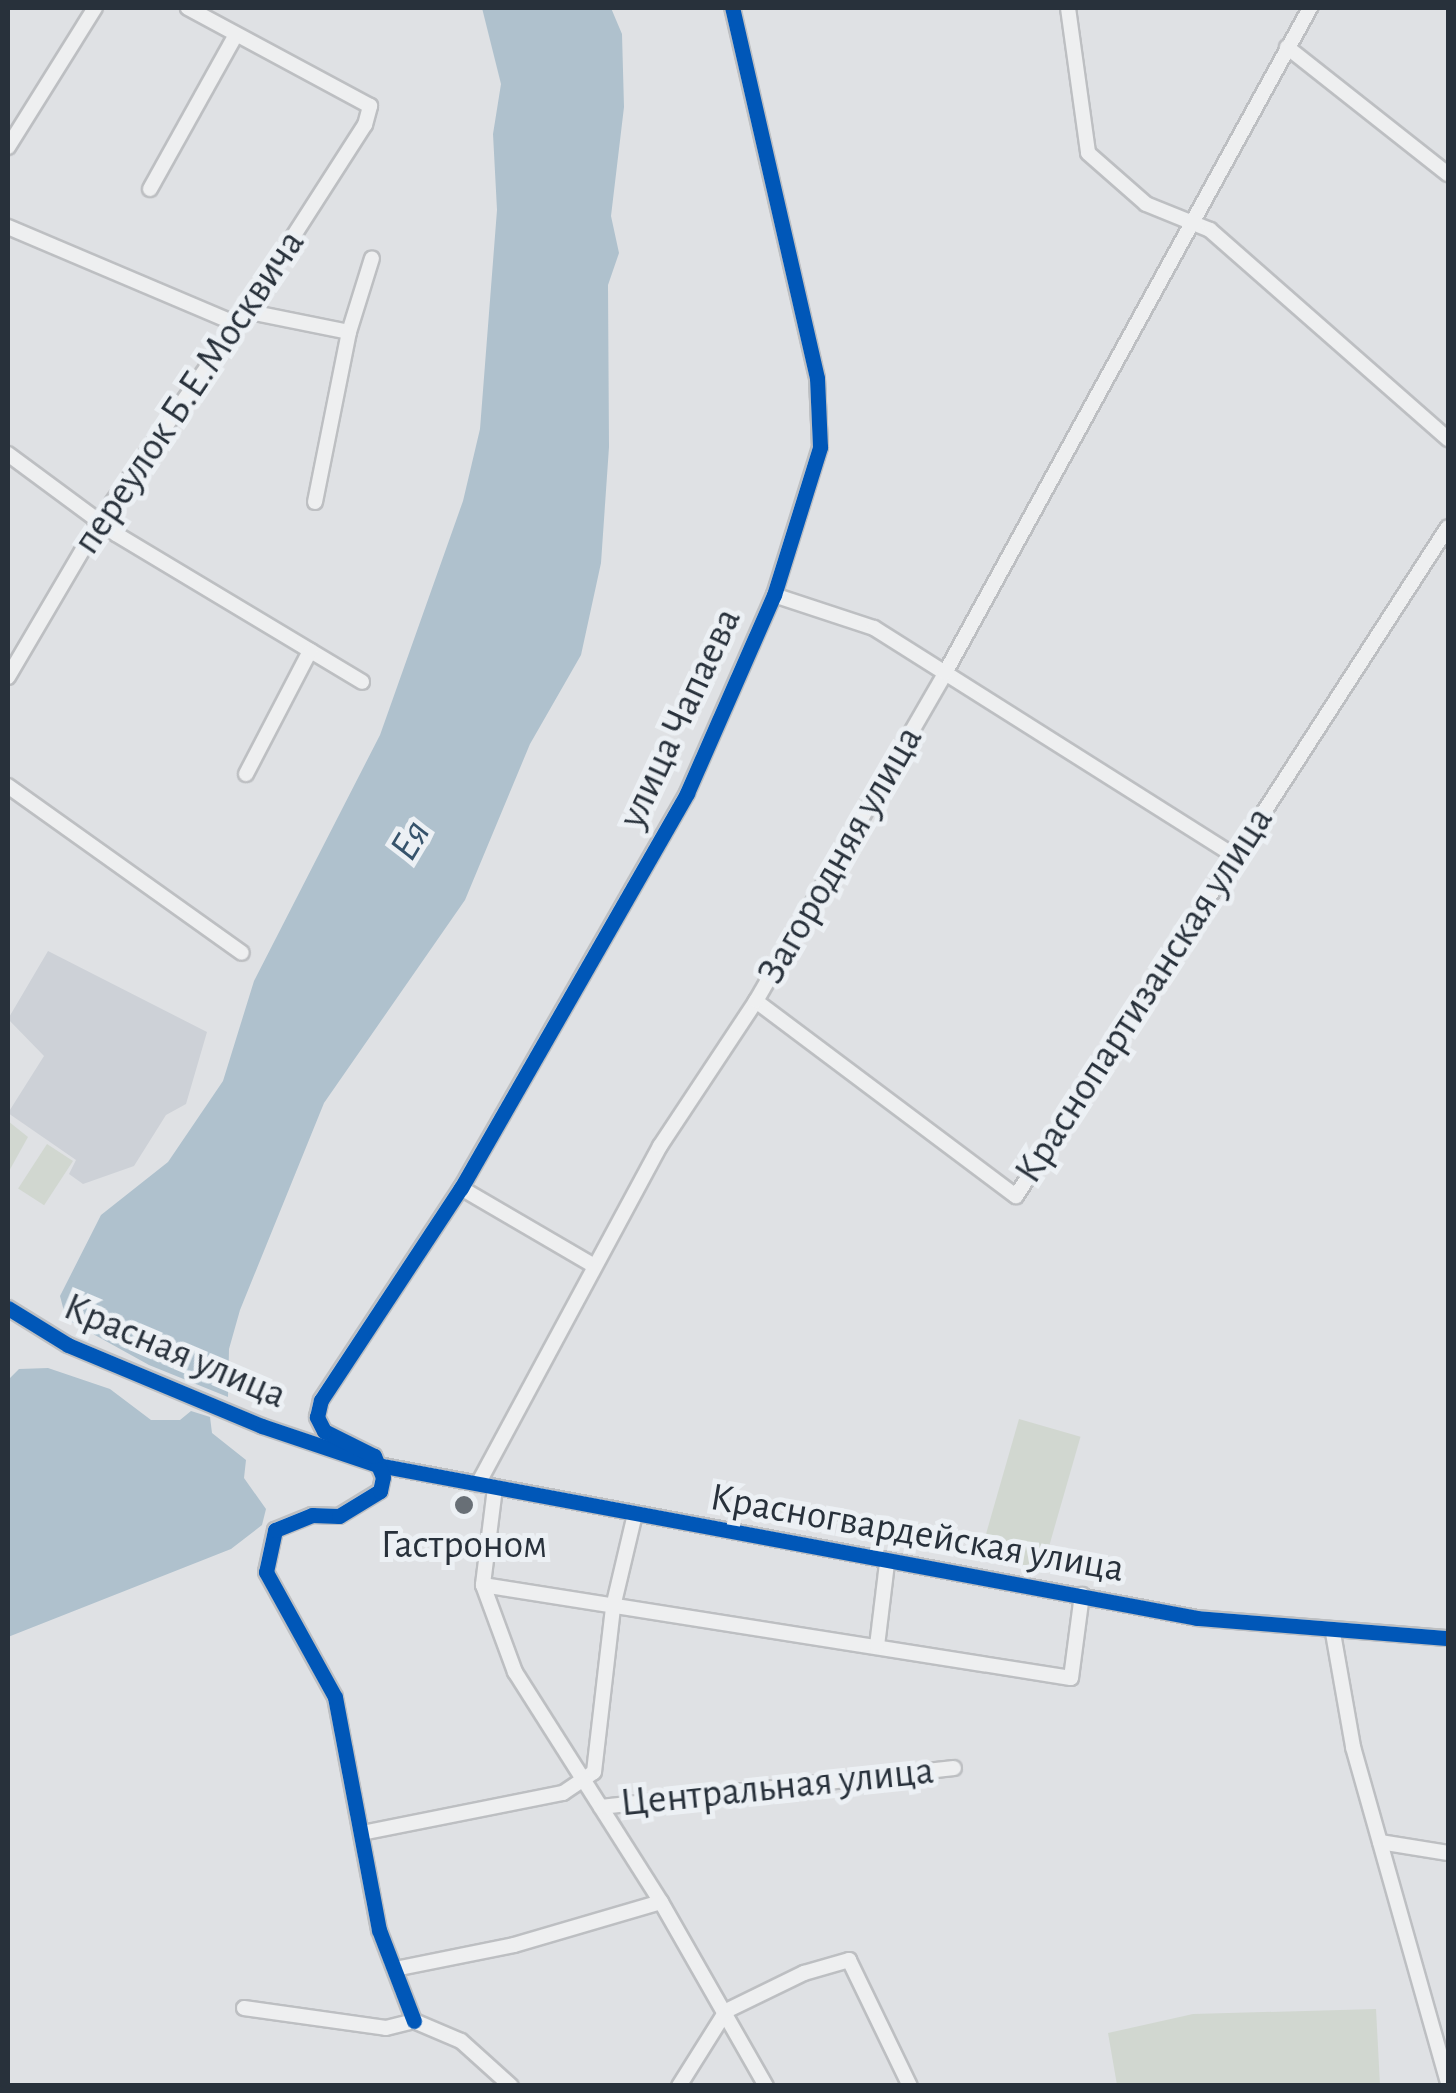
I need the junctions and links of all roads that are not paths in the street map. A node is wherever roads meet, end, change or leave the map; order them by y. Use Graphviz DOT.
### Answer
graph roads {
  1 [pos="95,8"];
  2 [pos="188,8"];
  3 [pos="732,8"];
  4 [pos="1068,8"];
  5 [pos="1310,8"];
  6 [pos="234,36"];
  7 [pos="1287,48"];
  8 [pos="8,147"];
  9 [pos="1448,174"];
  10 [pos="150,188"];
  11 [pos="1194,220"];
  12 [pos="8,227"];
  13 [pos="372,258"];
  14 [pos="241,317"];
  15 [pos="349,332"];
  16 [pos="1448,439"];
  17 [pos="8,454"];
  18 [pos="315,502"];
  19 [pos="100,520"];
  20 [pos="1448,526"];
  21 [pos="774,595"];
  22 [pos="310,651"];
  23 [pos="945,673"];
  24 [pos="8,677"];
  25 [pos="362,682"];
  26 [pos="246,774"];
  27 [pos="8,786"];
  28 [pos="1235,856"];
  29 [pos="242,953"];
  30 [pos="756,1001"];
  31 [pos="461,1188"];
  32 [pos="592,1265"];
  33 [pos="8,1308"];
  34 [pos="378,1465"];
  35 [pos="478,1484"];
  36 [pos="496,1488"];
  37 [pos="635,1514"];
  38 [pos="887,1563"];
  39 [pos="483,1585"];
  40 [pos="1082,1595"];
  41 [pos="613,1608"];
  42 [pos="1333,1633"];
  43 [pos="1448,1638"];
  44 [pos="877,1646"];
  45 [pos="954,1768"];
  46 [pos="581,1781"];
  47 [pos="600,1807"];
  48 [pos="362,1833"];
  49 [pos="1380,1842"];
  50 [pos="1448,1853"];
  51 [pos="662,1902"];
  52 [pos="394,1969"];
  53 [pos="244,2008"];
  54 [pos="726,2011"];
  55 [pos="414,2021"];
  56 [pos="1444,2051"];
  57 [pos="1448,2082"];
  58 [pos="511,2086"];
  59 [pos="679,2086"];
  60 [pos="766,2086"];
  61 [pos="910,2086"];
  1 -- 8 [label="street"];
  2 -- 6 [label="street"];
  3 -- 21 [label="street, улица Чапаева"];
  4 -- 11 [label="street"];
  5 -- 7 [label="street, Загородняя улица"];
  6 -- 10 [label="street"];
  6 -- 14 [label="street, переулок Б.Е.Москвича"];
  7 -- 9 [label="street"];
  7 -- 11 [label="street, Загородняя улица"];
  11 -- 16 [label="street"];
  11 -- 23 [label="street, Загородняя улица"];
  12 -- 14 [label="street"];
  13 -- 15 [label="street"];
  14 -- 15 [label="street"];
  14 -- 19 [label="street, переулок Б.Е.Москвича"];
  15 -- 18 [label="street"];
  17 -- 19 [label="street"];
  19 -- 22 [label="street"];
  19 -- 24 [label="street, переулок Б.Е.Москвича"];
  20 -- 28 [label="street, Краснопартизанская улица"];
  21 -- 23 [label="street, улица Чапаева"];
  21 -- 31 [label="street, улица Чапаева"];
  22 -- 25 [label="street"];
  22 -- 26 [label="street"];
  23 -- 28 [label="street, улица Чапаева"];
  23 -- 30 [label="street, Загородняя улица"];
  27 -- 29 [label="street"];
  28 -- 30 [label="street, Краснопартизанская улица"];
  30 -- 32 [label="street, Загородняя улица"];
  31 -- 32 [label="street"];
  31 -- 34 [label="street, улица Чапаева"];
  32 -- 35 [label="street, Загородняя улица"];
  33 -- 34 [label="street, Красная улица"];
  34 -- 35 [label="street, Красногвардейская улица"];
  34 -- 48 [label="street"];
  35 -- 36 [label="street, Красногвардейская улица"];
  36 -- 37 [label="street, Красногвардейская улица"];
  36 -- 39 [label="street, Центральная улица"];
  37 -- 38 [label="street, Красногвардейская улица"];
  37 -- 41 [label="street, Центральная улица"];
  38 -- 40 [label="street, Красногвардейская улица"];
  38 -- 44 [label="street"];
  39 -- 41 [label="street"];
  39 -- 46 [label="street, Центральная улица"];
  40 -- 42 [label="street, Красногвардейская улица"];
  40 -- 44 [label="street"];
  41 -- 44 [label="street"];
  41 -- 46 [label="street, Центральная улица"];
  42 -- 43 [label="street, Красногвардейская улица"];
  42 -- 49 [label="street"];
  45 -- 47 [label="street, Центральная улица"];
  46 -- 47 [label="street, Центральная улица"];
  46 -- 48 [label="street"];
  47 -- 51 [label="street, Центральная улица"];
  48 -- 52 [label="street"];
  49 -- 50 [label="street"];
  49 -- 56 [label="street"];
  51 -- 52 [label="street"];
  51 -- 54 [label="street, Центральная улица"];
  52 -- 55 [label="street"];
  53 -- 55 [label="street"];
  54 -- 59 [label="street"];
  54 -- 60 [label="street, Центральная улица"];
  54 -- 61 [label="street"];
  55 -- 58 [label="street"];
  56 -- 57 [label="street"];
}
